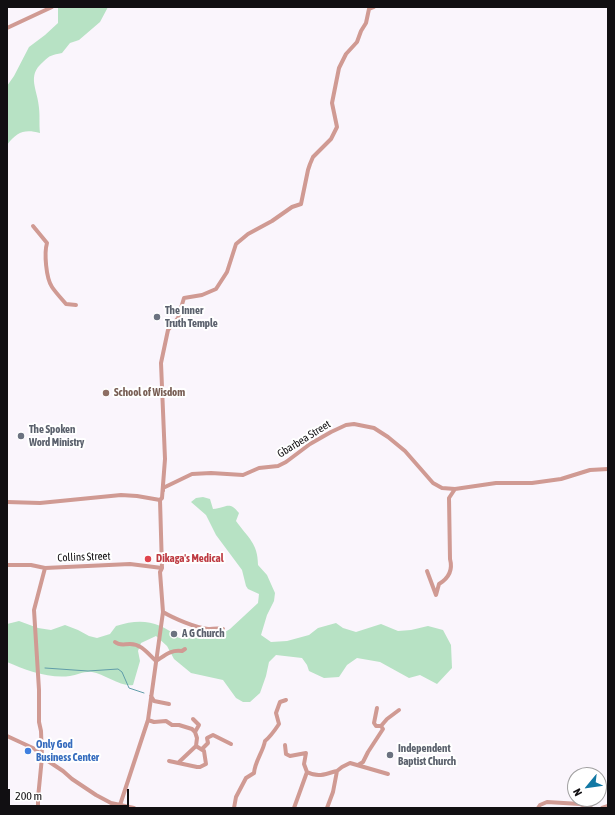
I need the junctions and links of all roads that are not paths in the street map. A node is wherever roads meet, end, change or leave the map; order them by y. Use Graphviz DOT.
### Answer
graph roads {
  1 [pos="52,7"];
  2 [pos="374,7"];
  3 [pos="7,28"];
  4 [pos="33,226"];
  5 [pos="76,305"];
  6 [pos="608,469"];
  7 [pos="455,489"];
  8 [pos="161,499"];
  9 [pos="7,502"];
  10 [pos="7,565"];
  11 [pos="45,568"];
  12 [pos="162,568"];
  13 [pos="427,571"];
  14 [pos="163,612"];
  15 [pos="223,629"];
  16 [pos="114,642"];
  17 [pos="185,648"];
  18 [pos="156,662"];
  19 [pos="151,696"];
  20 [pos="286,700"];
  21 [pos="169,704"];
  22 [pos="378,708"];
  23 [pos="399,710"];
  24 [pos="193,719"];
  25 [pos="148,720"];
  26 [pos="381,726"];
  27 [pos="195,732"];
  28 [pos="7,736"];
  29 [pos="231,744"];
  30 [pos="285,745"];
  31 [pos="196,746"];
  32 [pos="202,749"];
  33 [pos="42,757"];
  34 [pos="169,761"];
  35 [pos="178,764"];
  36 [pos="358,765"];
  37 [pos="337,771"];
  38 [pos="307,772"];
  39 [pos="388,774"];
  40 [pos="120,805"];
  41 [pos="608,806"];
  42 [pos="38,808"];
  43 [pos="134,808"];
  44 [pos="234,808"];
  45 [pos="294,808"];
  46 [pos="327,808"];
  47 [pos="538,808"];
  48 [pos="591,808"];
  49 [pos="602,808"];
  1 -- 3 [label="street"];
  2 -- 8 [label="street"];
  4 -- 5 [label="street"];
  6 -- 7 [label="street, Gbarbea Street"];
  7 -- 8 [label="street, Gbarbea Street"];
  7 -- 13 [label="street"];
  8 -- 9 [label="street"];
  8 -- 12 [label="street"];
  10 -- 11 [label="street, Collins Street"];
  11 -- 12 [label="street, Collins Street"];
  11 -- 33 [label="street"];
  12 -- 14 [label="street"];
  14 -- 15 [label="street"];
  14 -- 18 [label="street"];
  16 -- 18 [label="street"];
  17 -- 18 [label="street"];
  18 -- 19 [label="street"];
  19 -- 21 [label="street"];
  19 -- 25 [label="street"];
  20 -- 44 [label="street"];
  22 -- 26 [label="street"];
  23 -- 26 [label="street"];
  24 -- 27 [label="street"];
  25 -- 27 [label="street"];
  25 -- 40 [label="street"];
  26 -- 36 [label="street"];
  27 -- 31 [label="street"];
  28 -- 33 [label="street"];
  29 -- 32 [label="street"];
  30 -- 38 [label="street"];
  31 -- 32 [label="street"];
  31 -- 35 [label="street"];
  32 -- 35 [label="street"];
  33 -- 40 [label="street"];
  33 -- 42 [label="street"];
  34 -- 35 [label="street"];
  36 -- 37 [label="street"];
  36 -- 39 [label="street"];
  37 -- 38 [label="street"];
  37 -- 46 [label="street"];
  38 -- 45 [label="street"];
  40 -- 43 [label="street"];
  41 -- 49 [label="street"];
  47 -- 48 [label="street"];
}
